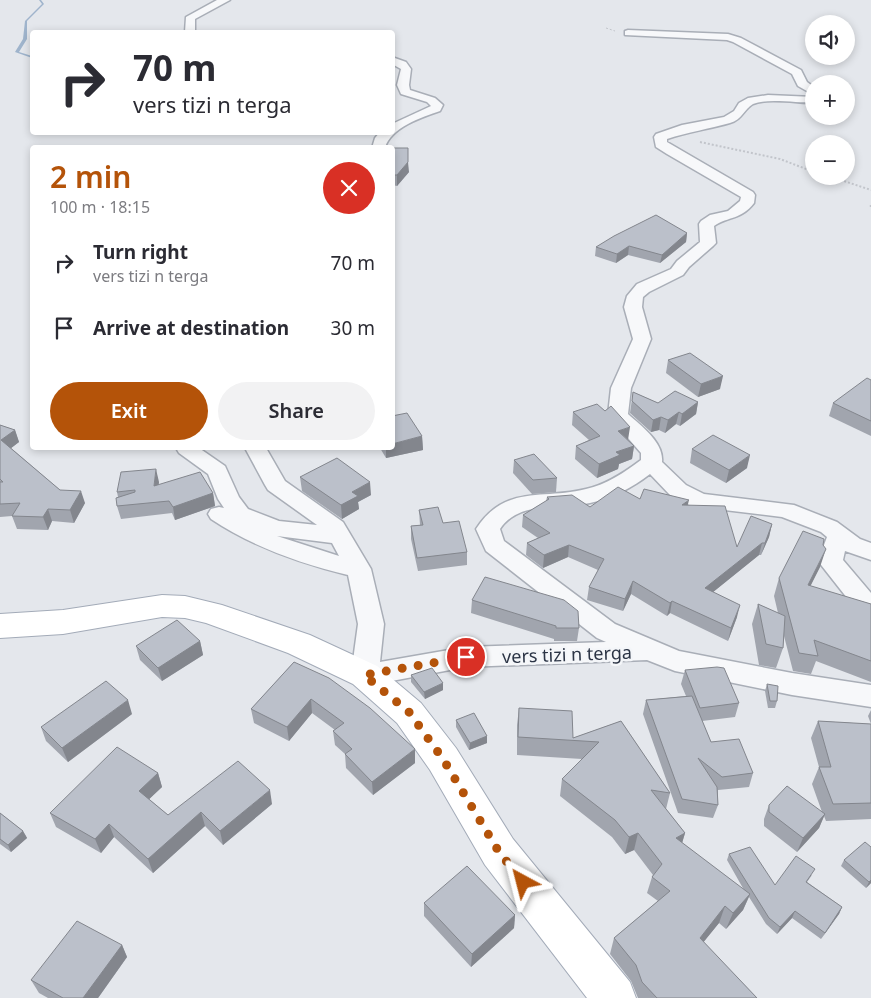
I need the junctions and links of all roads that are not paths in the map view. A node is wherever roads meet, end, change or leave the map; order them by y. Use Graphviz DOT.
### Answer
graph roads {
  1 [pos="226,0"];
  2 [pos="190,30"];
  3 [pos="628,32"];
  4 [pos="395,61"];
  5 [pos="805,86"];
  6 [pos="805,100"];
  7 [pos="395,127"];
  8 [pos="189,450"];
  9 [pos="257,450"];
  10 [pos="650,463"];
  11 [pos="219,514"];
  12 [pos="839,535"];
  13 [pos="340,536"];
  14 [pos="871,552"];
  15 [pos="359,569"];
  16 [pos="871,610"];
  17 [pos="0,626"];
  18 [pos="652,651"];
  19 [pos="364,675"];
  20 [pos="871,696"];
  21 [pos="614,998"];
  1 -- 2 [label="street"];
  3 -- 5 [label="street"];
  4 -- 7 [label="street"];
  6 -- 10 [label="street"];
  8 -- 13 [label="street"];
  9 -- 13 [label="street"];
  10 -- 12 [label="street"];
  10 -- 18 [label="street"];
  11 -- 15 [label="street"];
  12 -- 14 [label="street"];
  12 -- 16 [label="street"];
  13 -- 15 [label="street"];
  15 -- 19 [label="street"];
  17 -- 19 [label="main road"];
  18 -- 19 [label="street, vers tizi n terga"];
  18 -- 20 [label="street"];
  19 -- 21 [label="main road"];
}
